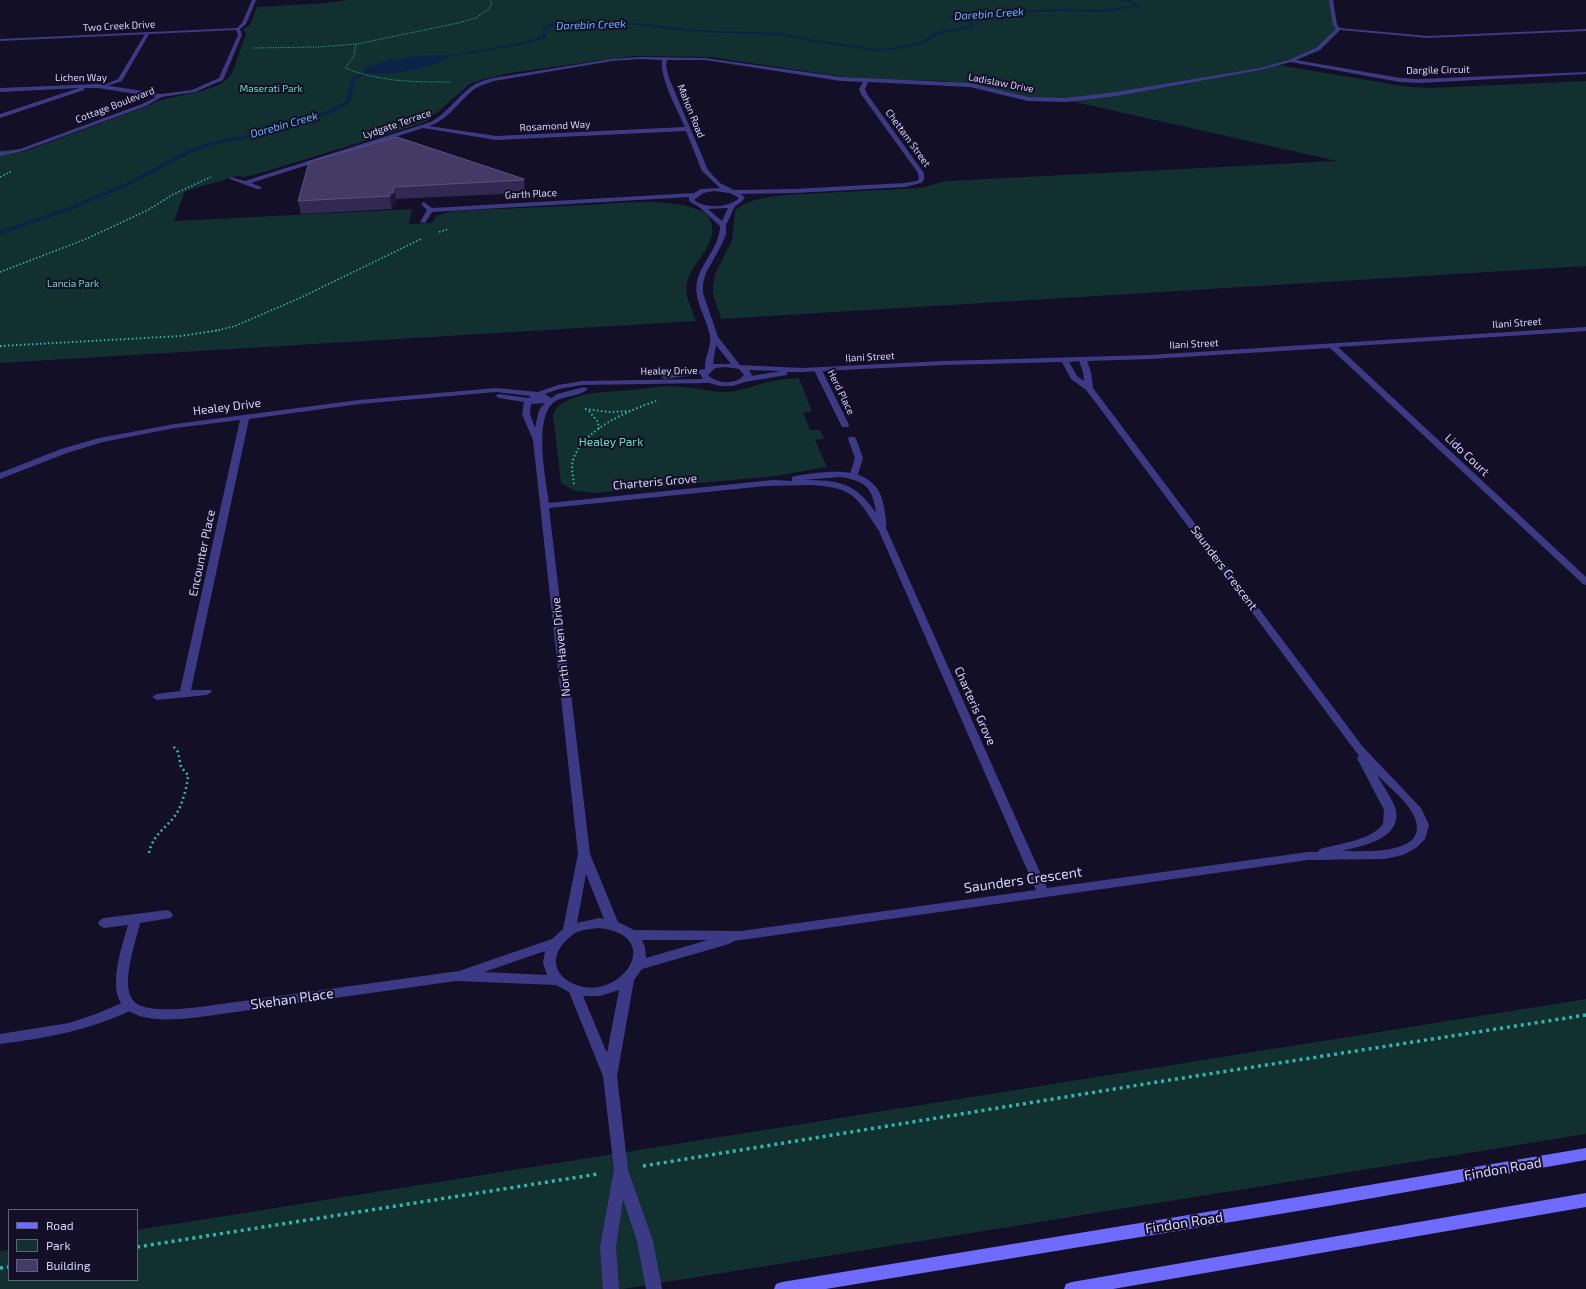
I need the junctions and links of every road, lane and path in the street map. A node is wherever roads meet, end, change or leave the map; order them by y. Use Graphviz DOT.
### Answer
graph roads {
  1 [pos="254,0"];
  2 [pos="490,0"];
  3 [pos="1331,0"];
  4 [pos="238,29"];
  5 [pos="1339,29"];
  6 [pos="1586,30"];
  7 [pos="147,34"];
  8 [pos="0,40"];
  9 [pos="356,44"];
  10 [pos="248,48"];
  11 [pos="665,58"];
  12 [pos="1291,61"];
  13 [pos="1586,73"];
  14 [pos="866,81"];
  15 [pos="480,84"];
  16 [pos="91,86"];
  17 [pos="106,86"];
  18 [pos="0,90"];
  19 [pos="161,96"];
  20 [pos="0,116"];
  21 [pos="424,126"];
  22 [pos="687,129"];
  23 [pos="0,154"];
  24 [pos="705,171"];
  25 [pos="212,176"];
  26 [pos="232,178"];
  27 [pos="245,183"];
  28 [pos="703,186"];
  29 [pos="259,188"];
  30 [pos="727,190"];
  31 [pos="795,191"];
  32 [pos="735,192"];
  33 [pos="694,194"];
  34 [pos="634,199"];
  35 [pos="746,200"];
  36 [pos="693,202"];
  37 [pos="424,204"];
  38 [pos="732,205"];
  39 [pos="701,206"];
  40 [pos="430,210"];
  41 [pos="423,222"];
  42 [pos="723,226"];
  43 [pos="451,228"];
  44 [pos="433,234"];
  45 [pos="427,236"];
  46 [pos="0,272"];
  47 [pos="1586,329"];
  48 [pos="714,337"];
  49 [pos="1331,345"];
  50 [pos="0,346"];
  51 [pos="1064,359"];
  52 [pos="1082,359"];
  53 [pos="739,366"];
  54 [pos="707,370"];
  55 [pos="802,370"];
  56 [pos="818,370"];
  57 [pos="743,380"];
  58 [pos="710,381"];
  59 [pos="628,382"];
  60 [pos="609,383"];
  61 [pos="1089,388"];
  62 [pos="463,393"];
  63 [pos="568,393"];
  64 [pos="539,394"];
  65 [pos="530,401"];
  66 [pos="551,401"];
  67 [pos="587,410"];
  68 [pos="632,411"];
  69 [pos="245,417"];
  70 [pos="845,425"];
  71 [pos="599,429"];
  72 [pos="852,439"];
  73 [pos="537,440"];
  74 [pos="0,476"];
  75 [pos="853,476"];
  76 [pos="767,484"];
  77 [pos="545,506"];
  78 [pos="883,530"];
  79 [pos="1586,582"];
  80 [pos="206,692"];
  81 [pos="185,694"];
  82 [pos="157,697"];
  83 [pos="173,746"];
  84 [pos="1359,749"];
  85 [pos="149,853"];
  86 [pos="584,854"];
  87 [pos="1308,856"];
  88 [pos="1044,892"];
  89 [pos="167,915"];
  90 [pos="135,919"];
  91 [pos="104,923"];
  92 [pos="613,925"];
  93 [pos="569,932"];
  94 [pos="632,935"];
  95 [pos="741,936"];
  96 [pos="555,943"];
  97 [pos="638,965"];
  98 [pos="456,976"];
  99 [pos="628,978"];
  100 [pos="557,980"];
  101 [pos="574,990"];
  102 [pos="129,1005"];
  103 [pos="1586,1015"];
  104 [pos="0,1039"];
  105 [pos="610,1076"];
  106 [pos="1586,1154"];
  107 [pos="621,1170"];
  108 [pos="1586,1200"];
  109 [pos="138,1247"];
  110 [pos="611,1289"];
  111 [pos="654,1289"];
  112 [pos="782,1289"];
  113 [pos="1072,1289"];
  1 -- 4 [label="street, Cottage Boulevard"];
  2 -- 9 [label="path"];
  3 -- 5 [label="street"];
  4 -- 7 [label="street, Two Creek Drive"];
  4 -- 19 [label="street, Cottage Boulevard"];
  5 -- 6 [label="street"];
  5 -- 12 [label="street, Ladislaw Drive"];
  7 -- 8 [label="street, Two Creek Drive"];
  7 -- 17 [label="street"];
  9 -- 10 [label="path"];
  9 -- 15 [label="path"];
  11 -- 14 [label="street, Ladislaw Drive"];
  11 -- 15 [label="street, Lydgate Terrace"];
  11 -- 22 [label="street, Mahon Road"];
  12 -- 13 [label="street, Dargile Circuit"];
  12 -- 14 [label="street, Ladislaw Drive"];
  14 -- 31 [label="street, Chettam Street"];
  15 -- 21 [label="street, Lydgate Terrace"];
  16 -- 17 [label="street, Lichen Way"];
  16 -- 18 [label="street, Lichen Way"];
  16 -- 20 [label="street"];
  17 -- 19 [label="street, Lichen Way"];
  19 -- 23 [label="street, Cottage Boulevard"];
  21 -- 22 [label="street, Rosamond Way"];
  21 -- 27 [label="street, Lydgate Terrace"];
  22 -- 24 [label="street, Mahon Road"];
  24 -- 28 [label="street, Mahon Road"];
  24 -- 30 [label="street, Mahon Road"];
  25 -- 46 [label="path"];
  26 -- 27 [label="street"];
  27 -- 29 [label="street"];
  28 -- 30 [label="street, Garth Place"];
  28 -- 33 [label="street, Garth Place"];
  30 -- 32 [label="street, Chettam Street"];
  31 -- 32 [label="street, Chettam Street"];
  31 -- 35 [label="street, Chettam Street"];
  32 -- 35 [label="street"];
  33 -- 34 [label="street, Garth Place"];
  33 -- 36 [label="street"];
  34 -- 36 [label="street, Garth Place"];
  34 -- 40 [label="street, Garth Place"];
  35 -- 38 [label="street, Chettam Street"];
  36 -- 39 [label="street"];
  37 -- 40 [label="street"];
  38 -- 39 [label="street, Chettam Street"];
  38 -- 42 [label="street"];
  39 -- 42 [label="street"];
  40 -- 41 [label="street"];
  42 -- 48 [label="street"];
  43 -- 44 [label="path"];
  45 -- 50 [label="path"];
  47 -- 49 [label="street, Ilani Street"];
  48 -- 53 [label="street"];
  48 -- 54 [label="street"];
  49 -- 52 [label="street, Ilani Street"];
  49 -- 79 [label="street, Lido Court"];
  51 -- 52 [label="street, Ilani Street"];
  51 -- 56 [label="street, Ilani Street"];
  51 -- 61 [label="street, Saunders Crescent"];
  52 -- 61 [label="street, Saunders Crescent"];
  53 -- 54 [label="street, Healey Drive"];
  53 -- 55 [label="street, Ilani Street"];
  53 -- 57 [label="street"];
  54 -- 58 [label="street"];
  54 -- 59 [label="street, Healey Drive"];
  55 -- 56 [label="street, Ilani Street"];
  55 -- 57 [label="street, Ilani Street"];
  56 -- 70 [label="street, Herd Place"];
  57 -- 58 [label="street, Healey Drive"];
  58 -- 59 [label="street, Healey Drive"];
  59 -- 60 [label="street, Healey Drive"];
  60 -- 63 [label="street, Healey Drive"];
  60 -- 64 [label="street, Healey Drive"];
  61 -- 84 [label="street, Saunders Crescent"];
  62 -- 64 [label="street, Healey Drive"];
  62 -- 65 [label="street, Healey Drive"];
  62 -- 69 [label="street, Healey Drive"];
  63 -- 66 [label="street, Healey Drive"];
  63 -- 67 [label="path"];
  64 -- 65 [label="street, Healey Drive"];
  64 -- 66 [label="street, Healey Drive"];
  65 -- 66 [label="street, Healey Drive"];
  65 -- 73 [label="street, North Haven Drive"];
  66 -- 73 [label="street, North Haven Drive"];
  67 -- 68 [label="path"];
  67 -- 71 [label="path"];
  69 -- 74 [label="street, Healey Drive"];
  69 -- 81 [label="street, Encounter Place"];
  72 -- 75 [label="street"];
  73 -- 77 [label="street, North Haven Drive"];
  75 -- 76 [label="street, Charteris Grove"];
  75 -- 78 [label="street, Charteris Grove"];
  76 -- 77 [label="street, Charteris Grove"];
  76 -- 78 [label="street, Charteris Grove"];
  77 -- 86 [label="street, North Haven Drive"];
  78 -- 88 [label="street, Charteris Grove"];
  80 -- 81 [label="street"];
  81 -- 82 [label="street"];
  83 -- 85 [label="path"];
  84 -- 87 [label="street, Saunders Crescent"];
  84 -- 87 [label="street, Saunders Crescent"];
  86 -- 92 [label="street, North Haven Drive"];
  86 -- 93 [label="street, North Haven Drive"];
  87 -- 88 [label="street, Saunders Crescent"];
  88 -- 95 [label="street, Saunders Crescent"];
  89 -- 90 [label="street"];
  90 -- 91 [label="street"];
  90 -- 102 [label="street"];
  92 -- 93 [label="street"];
  92 -- 94 [label="street"];
  93 -- 96 [label="street"];
  94 -- 95 [label="street, Saunders Crescent"];
  94 -- 97 [label="street"];
  95 -- 97 [label="street, Saunders Crescent"];
  96 -- 98 [label="street, Skehan Place"];
  96 -- 100 [label="street"];
  97 -- 99 [label="street"];
  98 -- 100 [label="street, Skehan Place"];
  98 -- 102 [label="street, Skehan Place"];
  99 -- 101 [label="street"];
  99 -- 105 [label="street"];
  100 -- 101 [label="street"];
  101 -- 105 [label="street"];
  102 -- 104 [label="street"];
  103 -- 107 [label="path"];
  105 -- 107 [label="street"];
  106 -- 112 [label="main road, Findon Road"];
  107 -- 109 [label="path"];
  107 -- 110 [label="street"];
  107 -- 111 [label="street"];
  108 -- 113 [label="main road"];
}
